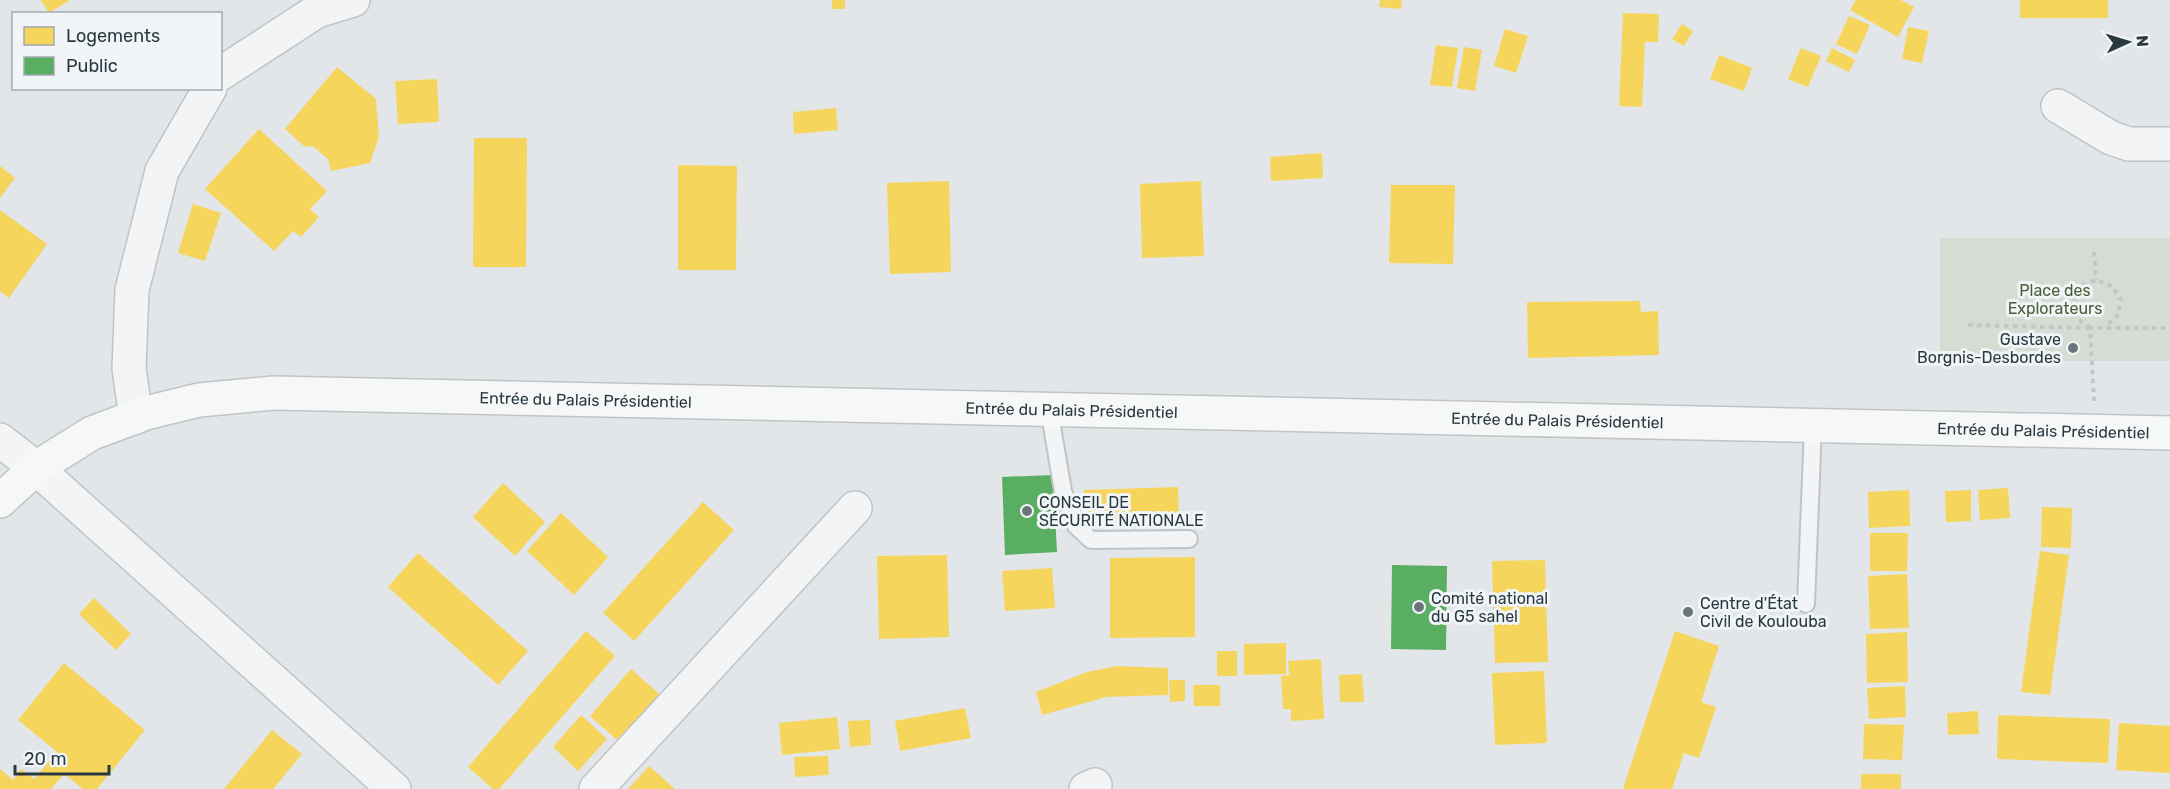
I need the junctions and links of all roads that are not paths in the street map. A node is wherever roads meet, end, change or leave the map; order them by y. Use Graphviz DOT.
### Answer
graph roads {
  1 [pos="353,0"];
  2 [pos="222,73"];
  3 [pos="209,90"];
  4 [pos="2058,106"];
  5 [pos="2170,144"];
  6 [pos="1049,409"];
  7 [pos="136,417"];
  8 [pos="1813,426"];
  9 [pos="2170,433"];
  10 [pos="0,440"];
  11 [pos="36,468"];
  12 [pos="0,501"];
  13 [pos="855,508"];
  14 [pos="1189,539"];
  15 [pos="1806,604"];
  16 [pos="394,789"];
  17 [pos="596,789"];
  1 -- 2 [label="street"];
  3 -- 7 [label="street"];
  4 -- 5 [label="street"];
  6 -- 7 [label="street, Entrée du Palais Présidentiel"];
  6 -- 8 [label="street, Entrée du Palais Présidentiel"];
  6 -- 14 [label="lane"];
  7 -- 11 [label="street, Entrée du Palais Présidentiel"];
  8 -- 9 [label="street, Entrée du Palais Présidentiel"];
  8 -- 15 [label="lane"];
  10 -- 11 [label="street"];
  11 -- 12 [label="street, Entrée du Palais Présidentiel"];
  11 -- 16 [label="street"];
  13 -- 17 [label="street"];
}
